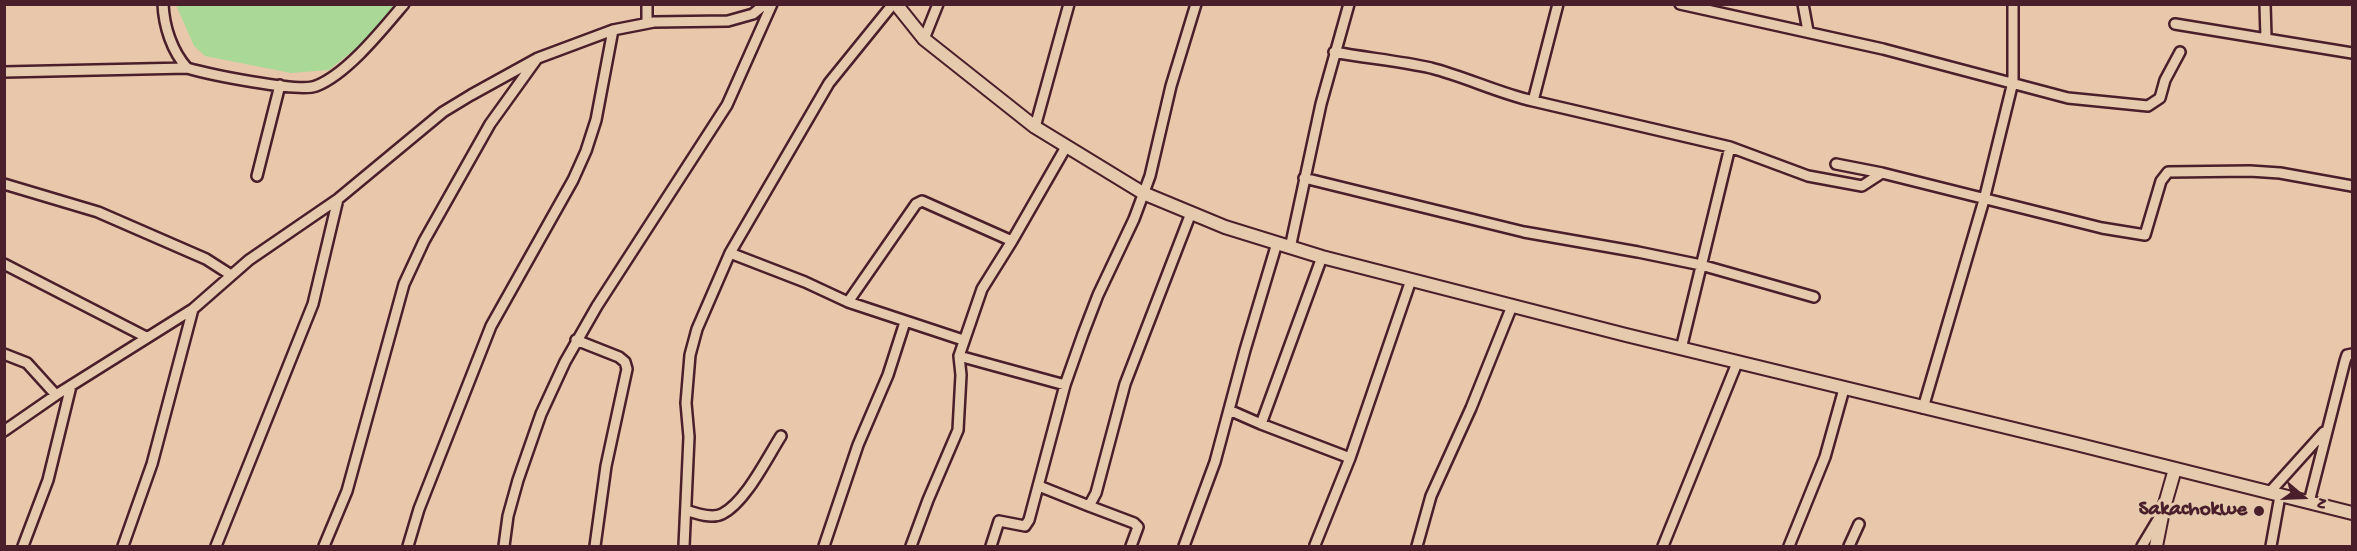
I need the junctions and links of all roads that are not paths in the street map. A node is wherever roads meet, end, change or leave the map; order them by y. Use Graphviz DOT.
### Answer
graph roads {
  1 [pos="164,4"];
  2 [pos="404,4"];
  3 [pos="647,4"];
  4 [pos="765,4"];
  5 [pos="772,4"];
  6 [pos="894,4"];
  7 [pos="938,4"];
  8 [pos="1069,4"];
  9 [pos="1196,4"];
  10 [pos="1349,4"];
  11 [pos="1558,4"];
  12 [pos="1680,4"];
  13 [pos="1803,4"];
  14 [pos="2013,4"];
  15 [pos="2265,4"];
  16 [pos="1692,6"];
  17 [pos="647,23"];
  18 [pos="2175,24"];
  19 [pos="613,30"];
  20 [pos="1808,32"];
  21 [pos="2266,37"];
  22 [pos="924,39"];
  23 [pos="1334,52"];
  24 [pos="2180,52"];
  25 [pos="2352,53"];
  26 [pos="538,58"];
  27 [pos="187,68"];
  28 [pos="4,72"];
  29 [pos="2013,82"];
  30 [pos="280,85"];
  31 [pos="1533,101"];
  32 [pos="1035,127"];
  33 [pos="1066,147"];
  34 [pos="1731,147"];
  35 [pos="1836,164"];
  36 [pos="1882,173"];
  37 [pos="257,176"];
  38 [pos="1304,178"];
  39 [pos="4,184"];
  40 [pos="2352,186"];
  41 [pos="1143,192"];
  42 [pos="338,199"];
  43 [pos="1984,200"];
  44 [pos="1191,213"];
  45 [pos="1012,241"];
  46 [pos="1277,243"];
  47 [pos="1290,248"];
  48 [pos="730,254"];
  49 [pos="1322,257"];
  50 [pos="4,264"];
  51 [pos="1701,265"];
  52 [pos="231,275"];
  53 [pos="1411,280"];
  54 [pos="1814,297"];
  55 [pos="848,302"];
  56 [pos="1512,306"];
  57 [pos="193,309"];
  58 [pos="905,322"];
  59 [pos="146,337"];
  60 [pos="576,340"];
  61 [pos="963,340"];
  62 [pos="1682,349"];
  63 [pos="4,354"];
  64 [pos="2352,354"];
  65 [pos="959,356"];
  66 [pos="1737,363"];
  67 [pos="1065,385"];
  68 [pos="71,386"];
  69 [pos="1844,389"];
  70 [pos="56,395"];
  71 [pos="1923,408"];
  72 [pos="1229,410"];
  73 [pos="1261,424"];
  74 [pos="2326,430"];
  75 [pos="4,431"];
  76 [pos="781,436"];
  77 [pos="1350,458"];
  78 [pos="2175,469"];
  79 [pos="1039,486"];
  80 [pos="2275,494"];
  81 [pos="2308,502"];
  82 [pos="1089,506"];
  83 [pos="686,510"];
  84 [pos="2163,511"];
  85 [pos="2352,513"];
  86 [pos="1859,524"];
  87 [pos="1316,544"];
  88 [pos="23,546"];
  89 [pos="123,546"];
  90 [pos="216,546"];
  91 [pos="324,546"];
  92 [pos="408,546"];
  93 [pos="504,546"];
  94 [pos="595,546"];
  95 [pos="684,546"];
  96 [pos="824,546"];
  97 [pos="911,546"];
  98 [pos="991,546"];
  99 [pos="1131,546"];
  100 [pos="1184,546"];
  101 [pos="1417,546"];
  102 [pos="1663,546"];
  103 [pos="1789,546"];
  104 [pos="1849,546"];
  105 [pos="2142,546"];
  106 [pos="2156,546"];
  107 [pos="2271,546"];
  1 -- 27 [label="street"];
  2 -- 30 [label="street"];
  3 -- 17 [label="street"];
  4 -- 17 [label="street"];
  5 -- 60 [label="street"];
  6 -- 22 [label="main road"];
  6 -- 48 [label="street"];
  7 -- 22 [label="street"];
  8 -- 32 [label="street"];
  9 -- 41 [label="street"];
  10 -- 23 [label="street"];
  11 -- 31 [label="street"];
  12 -- 16 [label="street"];
  13 -- 20 [label="street"];
  14 -- 29 [label="street"];
  15 -- 21 [label="street"];
  16 -- 20 [label="street"];
  17 -- 19 [label="street"];
  18 -- 21 [label="street"];
  19 -- 26 [label="street"];
  19 -- 92 [label="street"];
  20 -- 29 [label="street"];
  21 -- 25 [label="street"];
  22 -- 32 [label="main road"];
  23 -- 31 [label="street"];
  23 -- 38 [label="street"];
  24 -- 29 [label="street"];
  26 -- 42 [label="street"];
  26 -- 91 [label="street"];
  27 -- 28 [label="street"];
  27 -- 30 [label="street"];
  29 -- 43 [label="street"];
  30 -- 37 [label="street"];
  31 -- 34 [label="street"];
  32 -- 33 [label="main road"];
  33 -- 41 [label="main road"];
  33 -- 45 [label="street"];
  34 -- 36 [label="street"];
  34 -- 51 [label="street"];
  35 -- 36 [label="street"];
  36 -- 43 [label="street"];
  38 -- 47 [label="street"];
  38 -- 51 [label="street"];
  39 -- 52 [label="street"];
  40 -- 43 [label="street"];
  41 -- 44 [label="main road"];
  41 -- 67 [label="street"];
  42 -- 52 [label="street"];
  42 -- 90 [label="street"];
  43 -- 71 [label="street"];
  44 -- 46 [label="main road"];
  44 -- 82 [label="street"];
  45 -- 55 [label="street"];
  45 -- 61 [label="street"];
  46 -- 47 [label="main road"];
  46 -- 72 [label="street"];
  47 -- 49 [label="main road"];
  48 -- 55 [label="street"];
  48 -- 83 [label="street"];
  49 -- 53 [label="main road"];
  49 -- 73 [label="street"];
  50 -- 59 [label="street"];
  51 -- 54 [label="street"];
  51 -- 62 [label="street"];
  52 -- 57 [label="street"];
  53 -- 56 [label="main road"];
  53 -- 77 [label="street"];
  55 -- 58 [label="street"];
  56 -- 62 [label="main road"];
  56 -- 101 [label="street"];
  57 -- 59 [label="street"];
  57 -- 89 [label="street"];
  58 -- 61 [label="street"];
  58 -- 96 [label="street"];
  59 -- 68 [label="street"];
  60 -- 93 [label="street"];
  60 -- 94 [label="street"];
  61 -- 65 [label="street"];
  62 -- 66 [label="main road"];
  63 -- 70 [label="street"];
  64 -- 74 [label="street"];
  65 -- 67 [label="street"];
  65 -- 97 [label="street"];
  66 -- 69 [label="main road"];
  66 -- 102 [label="street"];
  67 -- 79 [label="street"];
  68 -- 70 [label="street"];
  68 -- 88 [label="street"];
  69 -- 71 [label="main road"];
  69 -- 103 [label="street"];
  70 -- 75 [label="street"];
  71 -- 78 [label="main road"];
  72 -- 73 [label="street"];
  72 -- 100 [label="street"];
  73 -- 77 [label="street"];
  74 -- 80 [label="street"];
  74 -- 81 [label="street"];
  76 -- 83 [label="street"];
  77 -- 87 [label="street"];
  78 -- 80 [label="main road"];
  78 -- 84 [label="main road"];
  79 -- 82 [label="street"];
  79 -- 98 [label="street"];
  80 -- 81 [label="main road"];
  80 -- 107 [label="street"];
  81 -- 85 [label="main road"];
  82 -- 99 [label="street"];
  83 -- 95 [label="street"];
  84 -- 105 [label="street"];
  84 -- 106 [label="main road"];
  86 -- 104 [label="street"];
}
